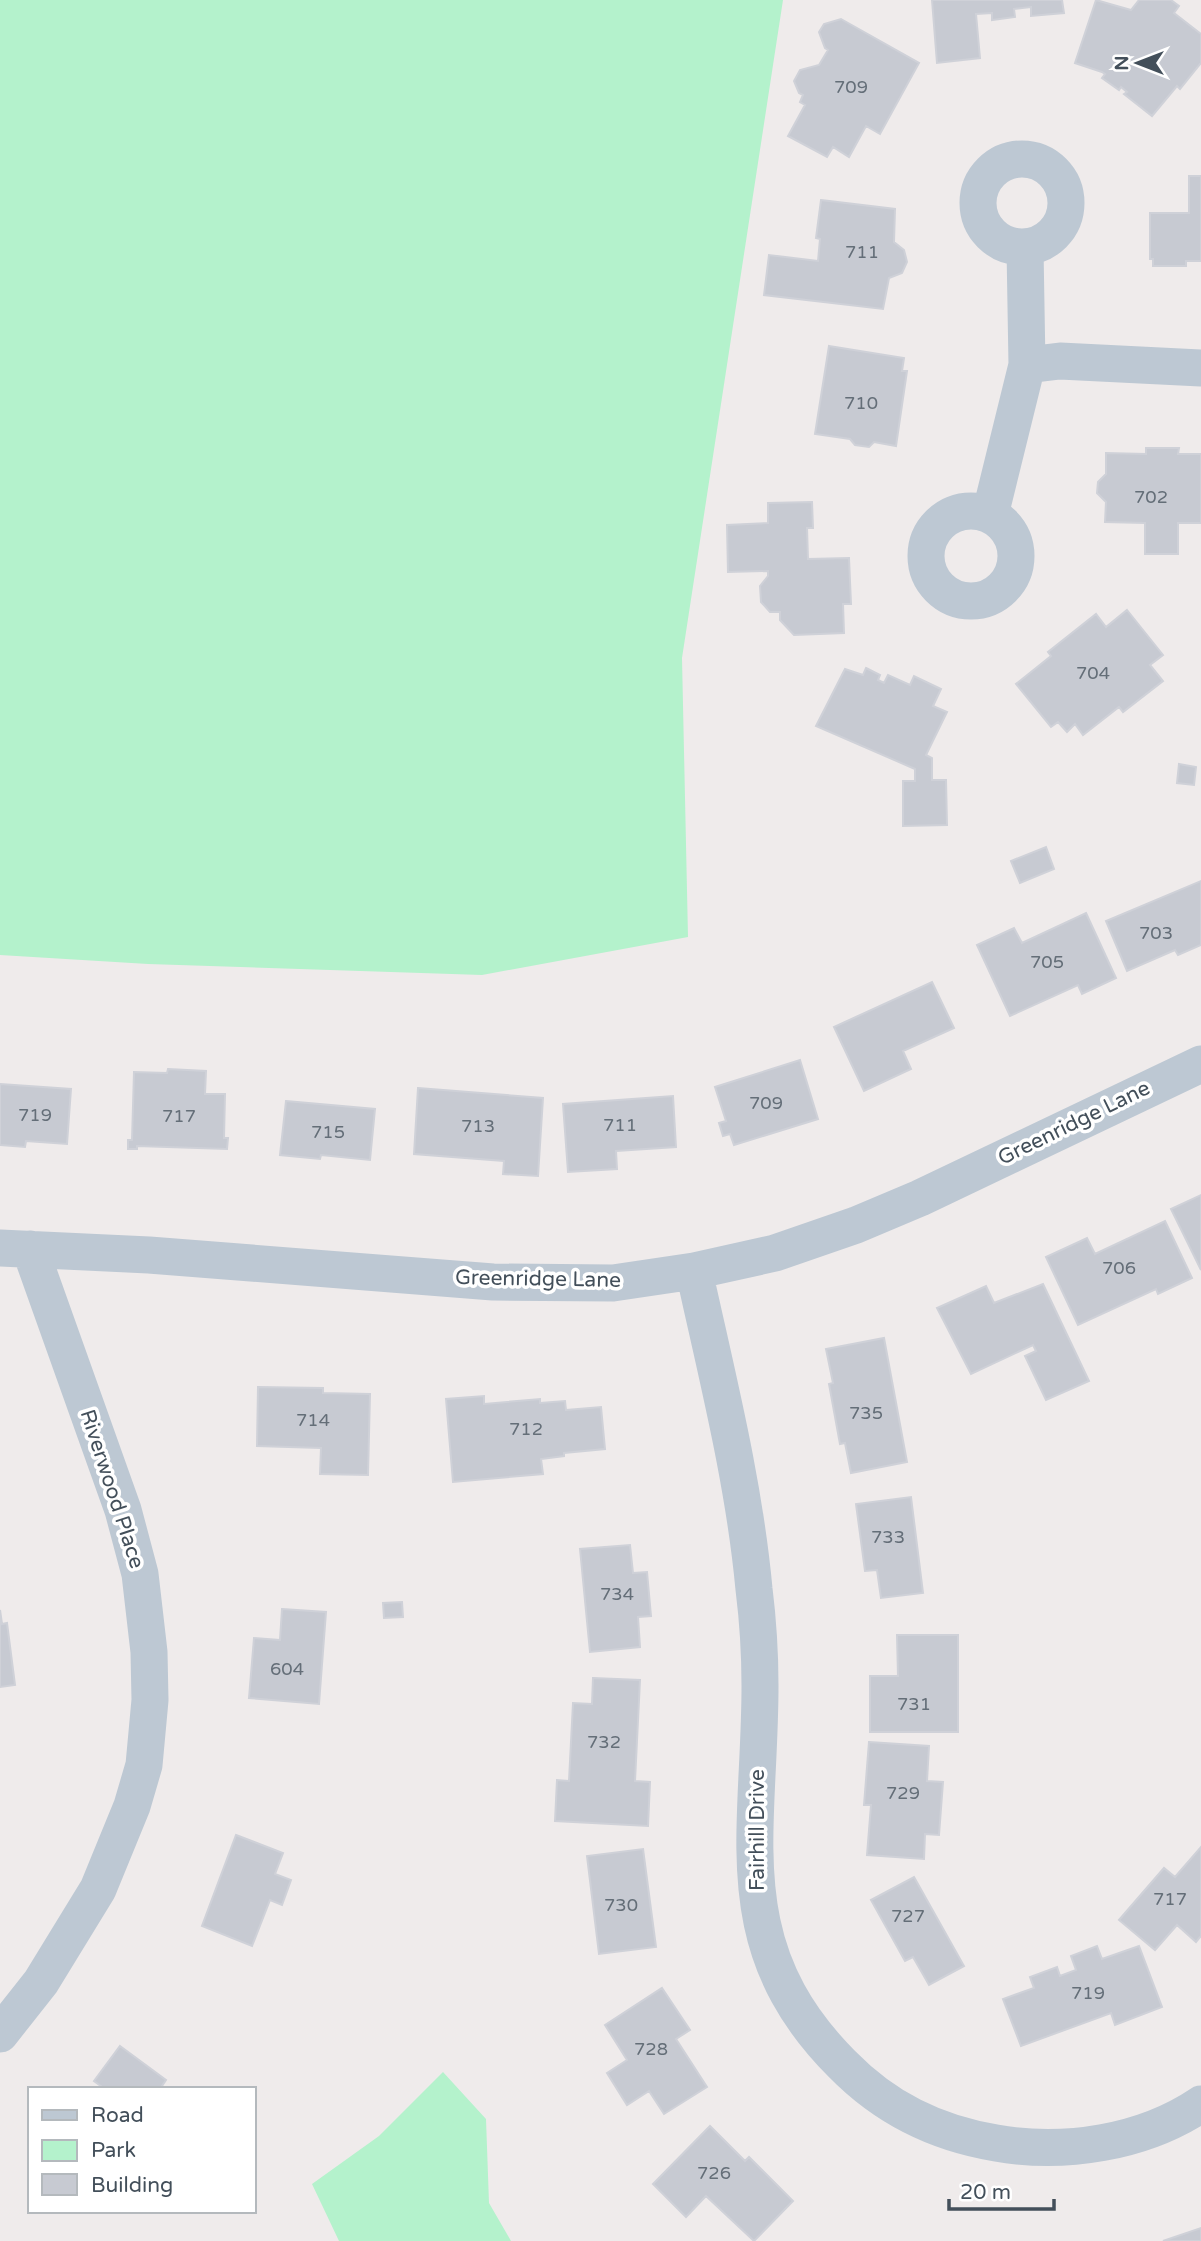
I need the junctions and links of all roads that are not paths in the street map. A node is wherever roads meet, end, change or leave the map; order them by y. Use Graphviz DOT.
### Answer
graph roads {
  1 [pos="1025,248"];
  2 [pos="1027,365"];
  3 [pos="1201,368"];
  4 [pos="990,515"];
  5 [pos="1201,1064"];
  6 [pos="15,1249"];
  7 [pos="694,1271"];
  8 [pos="0,2034"];
  9 [pos="1201,2104"];
  1 -- 2 [label="street"];
  2 -- 3 [label="street"];
  2 -- 4 [label="street"];
  5 -- 7 [label="street, Greenridge Lane"];
  6 -- 7 [label="street, Greenridge Lane"];
  6 -- 8 [label="street, Riverwood Place"];
  7 -- 9 [label="street, Fairhill Drive"];
}
